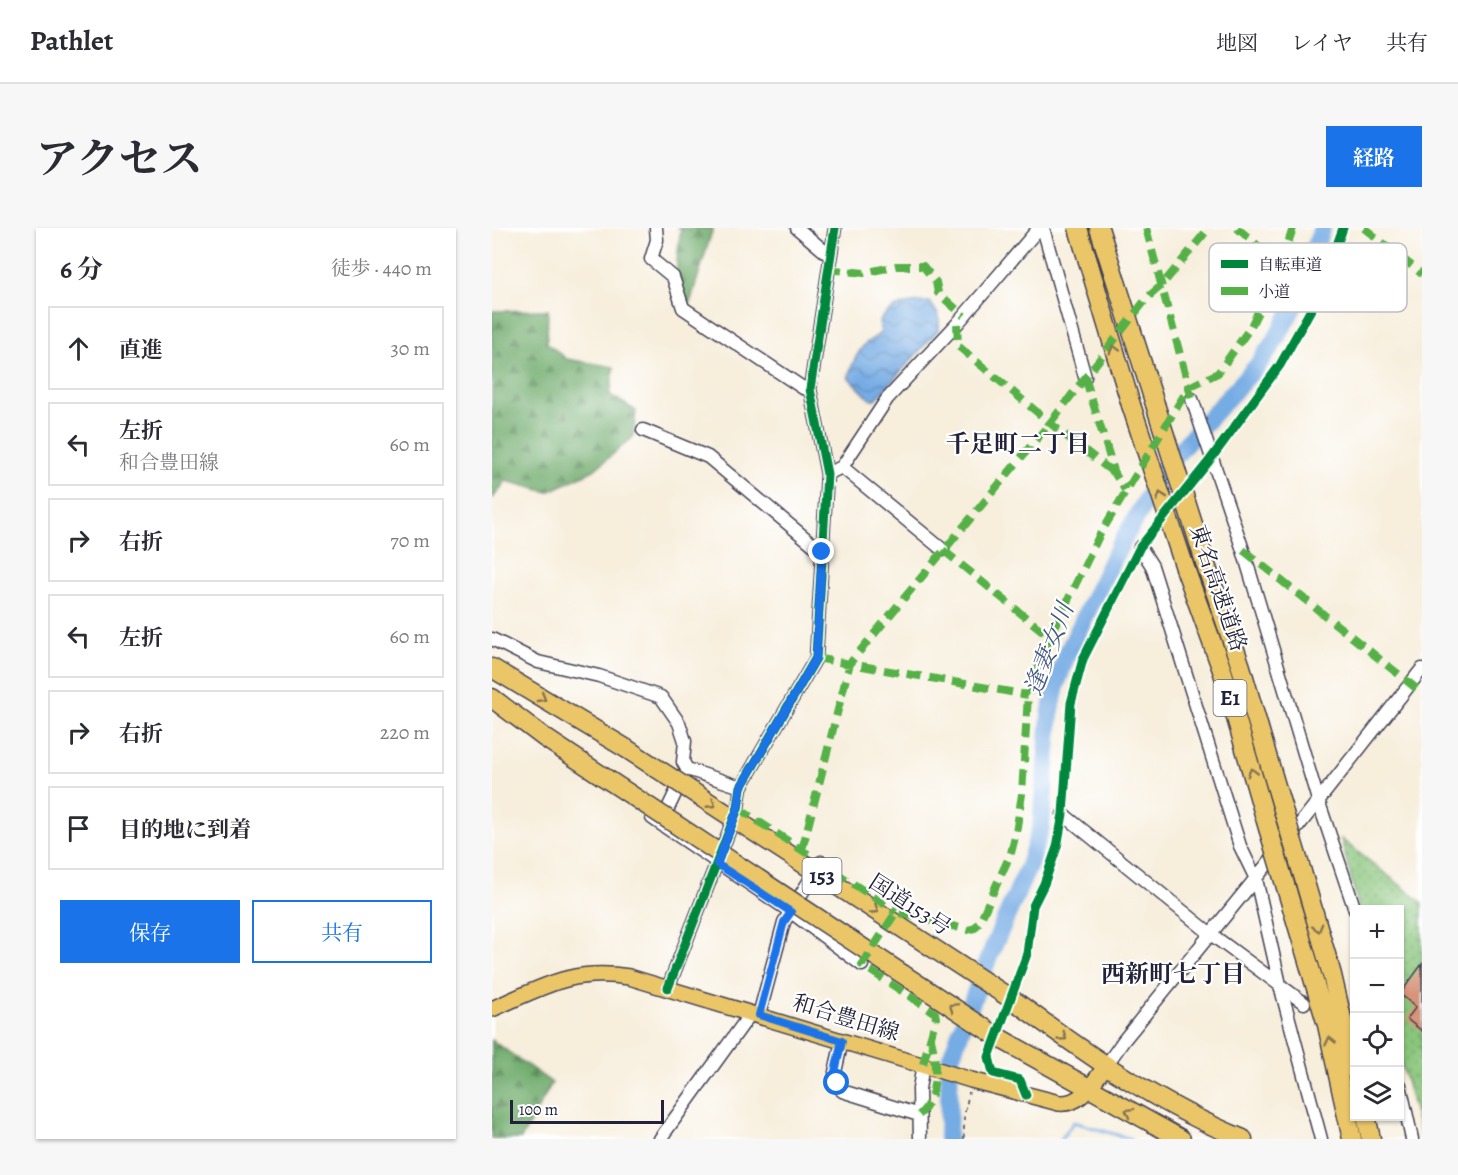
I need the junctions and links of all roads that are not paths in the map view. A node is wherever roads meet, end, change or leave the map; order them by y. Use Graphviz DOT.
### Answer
graph roads {
  1 [pos="656,228"];
  2 [pos="797,228"];
  3 [pos="835,228"];
  4 [pos="1041,228"];
  5 [pos="1078,228"];
  6 [pos="1099,228"];
  7 [pos="830,255"];
  8 [pos="1085,377"];
  9 [pos="810,389"];
  10 [pos="1191,399"];
  11 [pos="643,430"];
  12 [pos="842,467"];
  13 [pos="827,474"];
  14 [pos="1140,547"];
  15 [pos="943,550"];
  16 [pos="822,552"];
  17 [pos="492,639"];
  18 [pos="492,668"];
  19 [pos="1422,669"];
  20 [pos="492,698"];
  21 [pos="525,732"];
  22 [pos="687,769"];
  23 [pos="741,787"];
  24 [pos="1318,800"];
  25 [pos="1063,814"];
  26 [pos="661,825"];
  27 [pos="821,862"];
  28 [pos="717,864"];
  29 [pos="1256,879"];
  30 [pos="1354,905"];
  31 [pos="791,912"];
  32 [pos="1212,935"];
  33 [pos="862,965"];
  34 [pos="668,988"];
  35 [pos="1281,989"];
  36 [pos="1304,1003"];
  37 [pos="492,1009"];
  38 [pos="755,1014"];
  39 [pos="842,1041"];
  40 [pos="925,1064"];
  41 [pos="1105,1067"];
  42 [pos="1353,1067"];
  43 [pos="1088,1089"];
  44 [pos="1404,1103"];
  45 [pos="919,1115"];
  46 [pos="1367,1121"];
  47 [pos="660,1139"];
  48 [pos="920,1139"];
  49 [pos="1181,1139"];
  50 [pos="1243,1139"];
  51 [pos="1321,1139"];
  52 [pos="1352,1139"];
  53 [pos="1371,1139"];
  54 [pos="1412,1139"];
  1 -- 9 [label="street"];
  2 -- 7 [label="street"];
  3 -- 7 [label="street"];
  4 -- 8 [label="street"];
  4 -- 12 [label="street"];
  52 -- 5 [label="highway, 東名高速道路 / E1, one-way, bridge"];
  6 -- 42 [label="highway, 東名高速道路 / E1, one-way, bridge"];
  7 -- 9 [label="street"];
  9 -- 13 [label="street"];
  10 -- 24 [label="street"];
  11 -- 16 [label="street"];
  12 -- 13 [label="street"];
  12 -- 15 [label="street"];
  13 -- 16 [label="street"];
  14 -- 29 [label="street"];
  16 -- 23 [label="street"];
  17 -- 22 [label="street"];
  18 -- 41 [label="highway, 国道153号 / 153, one-way, bridge"];
  19 -- 24 [label="street"];
  43 -- 20 [label="highway, 153, one-way, bridge"];
  21 -- 26 [label="street"];
  22 -- 23 [label="street"];
  22 -- 26 [label="street"];
  23 -- 28 [label="street"];
  24 -- 29 [label="street"];
  24 -- 30 [label="street"];
  25 -- 32 [label="street"];
  26 -- 28 [label="street"];
  27 -- 31 [label="street"];
  28 -- 31 [label="street"];
  28 -- 34 [label="street"];
  29 -- 32 [label="street"];
  29 -- 35 [label="street"];
  31 -- 33 [label="street"];
  31 -- 38 [label="street"];
  32 -- 35 [label="street"];
  32 -- 41 [label="street"];
  34 -- 37 [label="main road, 和合豊田線"];
  34 -- 38 [label="main road, 和合豊田線"];
  35 -- 36 [label="street"];
  35 -- 51 [label="street"];
  38 -- 39 [label="main road, 和合豊田線"];
  38 -- 47 [label="street"];
  39 -- 40 [label="main road, 和合豊田線"];
  39 -- 45 [label="street"];
  40 -- 43 [label="main road, 和合豊田線"];
  40 -- 45 [label="street"];
  41 -- 43 [label="main road, 和合豊田線"];
  41 -- 50 [label="highway, 国道153号 / 153"];
  49 -- 43 [label="highway, 153, one-way"];
  44 -- 54 [label="street"];
  45 -- 48 [label="street"];
  46 -- 53 [label="highway"];
}
